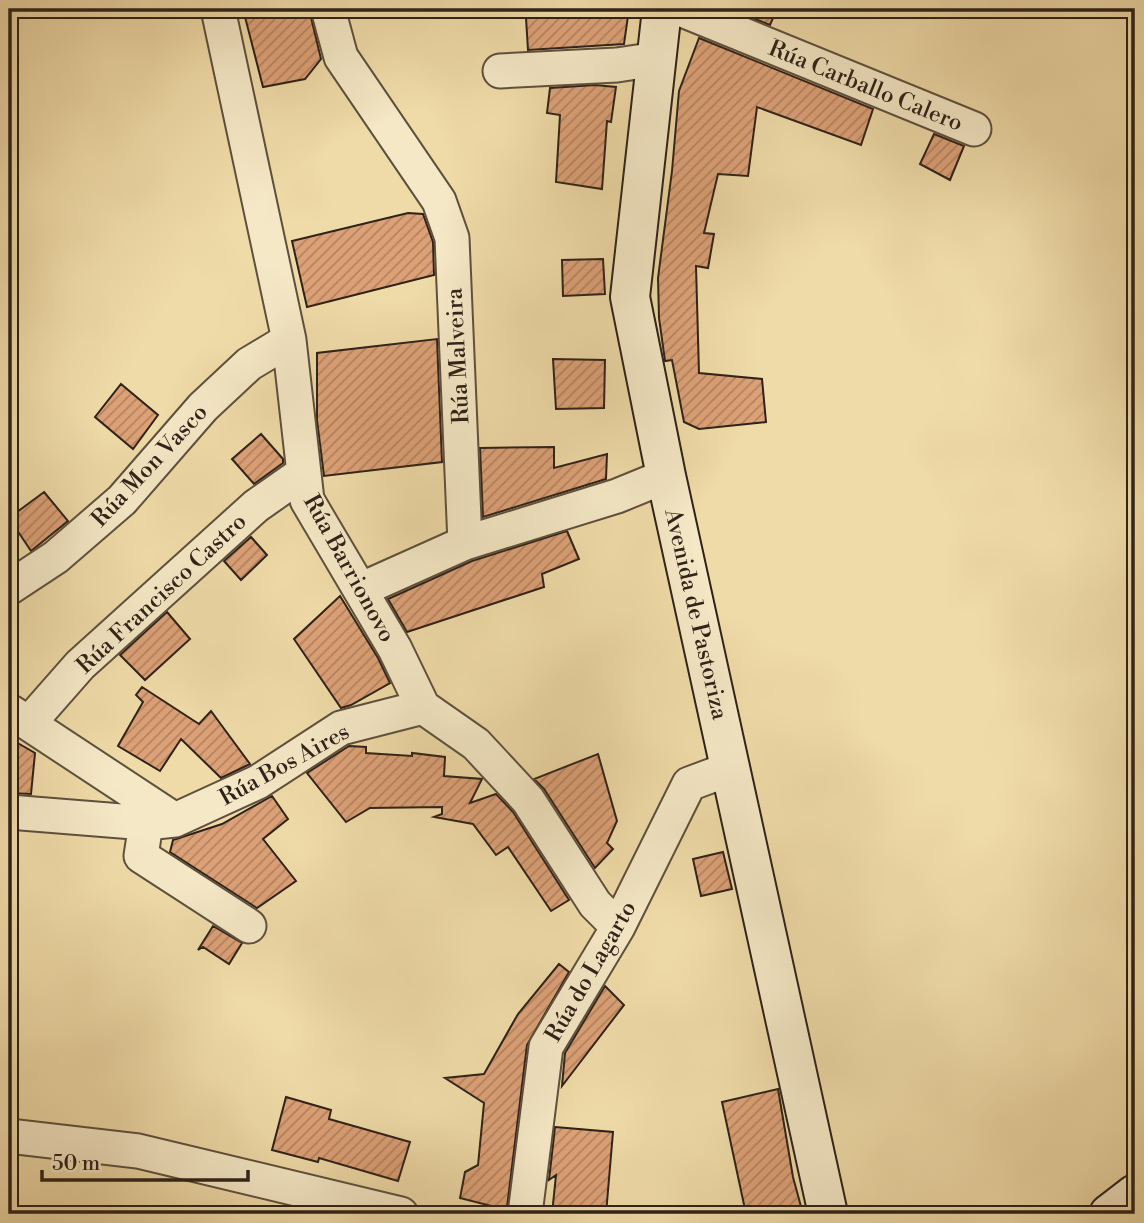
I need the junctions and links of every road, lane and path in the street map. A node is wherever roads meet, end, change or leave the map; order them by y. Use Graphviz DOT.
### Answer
graph roads {
  1 [pos="218,9"];
  2 [pos="328,9"];
  3 [pos="662,9"];
  4 [pos="680,9"];
  5 [pos="657,59"];
  6 [pos="500,71"];
  7 [pos="974,130"];
  8 [pos="289,340"];
  9 [pos="303,473"];
  10 [pos="666,477"];
  11 [pos="465,543"];
  12 [pos="9,589"];
  13 [pos="360,590"];
  14 [pos="423,707"];
  15 [pos="19,717"];
  16 [pos="732,768"];
  17 [pos="9,812"];
  18 [pos="95,819"];
  19 [pos="160,821"];
  20 [pos="141,856"];
  21 [pos="249,926"];
  22 [pos="618,926"];
  23 [pos="9,1136"];
  24 [pos="1135,1194"];
  25 [pos="401,1214"];
  26 [pos="525,1214"];
  27 [pos="828,1214"];
  28 [pos="1109,1214"];
  1 -- 8 [label="street, Rúa Barrionovo"];
  2 -- 11 [label="street, Rúa Malveira"];
  3 -- 5 [label="street, Avenida de Pastoriza"];
  4 -- 7 [label="street, Rúa Carballo Calero"];
  5 -- 6 [label="street"];
  5 -- 10 [label="street, Avenida de Pastoriza"];
  8 -- 9 [label="street, Rúa Barrionovo"];
  8 -- 12 [label="street, Rúa Mon Vasco"];
  9 -- 13 [label="street, Rúa Barrionovo"];
  9 -- 15 [label="street, Rúa Francisco Castro"];
  10 -- 11 [label="street"];
  10 -- 16 [label="street, Avenida de Pastoriza"];
  11 -- 13 [label="street"];
  13 -- 14 [label="street, Rúa Barrionovo"];
  14 -- 19 [label="street, Rúa Bos Aires"];
  14 -- 22 [label="street, Rúa Barrionovo"];
  15 -- 19 [label="street"];
  16 -- 22 [label="street, Rúa do Lagarto"];
  16 -- 27 [label="street, Avenida de Pastoriza"];
  17 -- 18 [label="street, Rúa Bos Aires"];
  18 -- 19 [label="street, Rúa Bos Aires"];
  18 -- 20 [label="street"];
  19 -- 20 [label="street"];
  20 -- 21 [label="street"];
  22 -- 26 [label="street, Rúa do Lagarto"];
  23 -- 25 [label="street"];
  24 -- 28 [label="street"];
}
